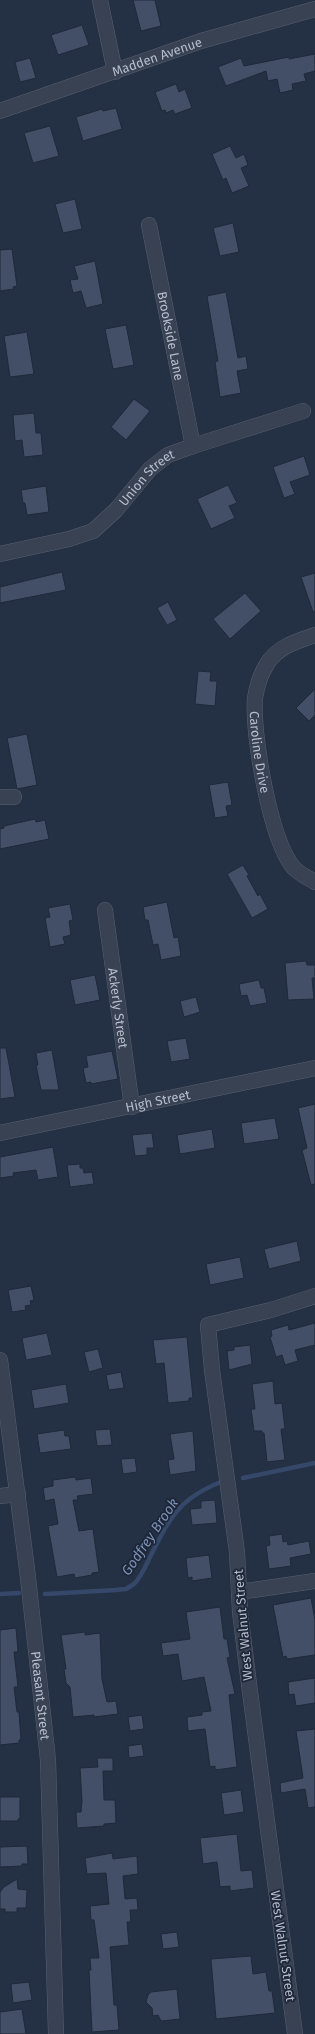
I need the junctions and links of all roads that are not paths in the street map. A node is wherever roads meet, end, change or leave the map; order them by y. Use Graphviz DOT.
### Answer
graph roads {
  1 [pos="100,0"];
  2 [pos="315,10"];
  3 [pos="115,72"];
  4 [pos="0,111"];
  5 [pos="149,225"];
  6 [pos="303,411"];
  7 [pos="193,446"];
  8 [pos="0,554"];
  9 [pos="315,635"];
  10 [pos="315,882"];
  11 [pos="105,910"];
  12 [pos="315,1068"];
  13 [pos="132,1106"];
  14 [pos="0,1133"];
  15 [pos="315,1296"];
  16 [pos="0,1360"];
  17 [pos="18,1494"];
  18 [pos="0,1496"];
  19 [pos="315,1581"];
  20 [pos="239,1592"];
  21 [pos="56,2034"];
  22 [pos="295,2034"];
  1 -- 3 [label="street"];
  2 -- 3 [label="street, Madden Avenue"];
  3 -- 4 [label="street, Madden Avenue"];
  5 -- 7 [label="street, Brookside Lane"];
  6 -- 7 [label="street, Union Street"];
  7 -- 8 [label="street, Union Street"];
  9 -- 10 [label="street, Caroline Drive"];
  11 -- 13 [label="street, Ackerly Street"];
  12 -- 13 [label="street, High Street"];
  13 -- 14 [label="street, High Street"];
  15 -- 20 [label="street, West Walnut Street"];
  16 -- 17 [label="street, Pleasant Street"];
  17 -- 18 [label="street"];
  17 -- 21 [label="street, Pleasant Street"];
  19 -- 20 [label="street"];
  20 -- 22 [label="street, West Walnut Street"];
}
